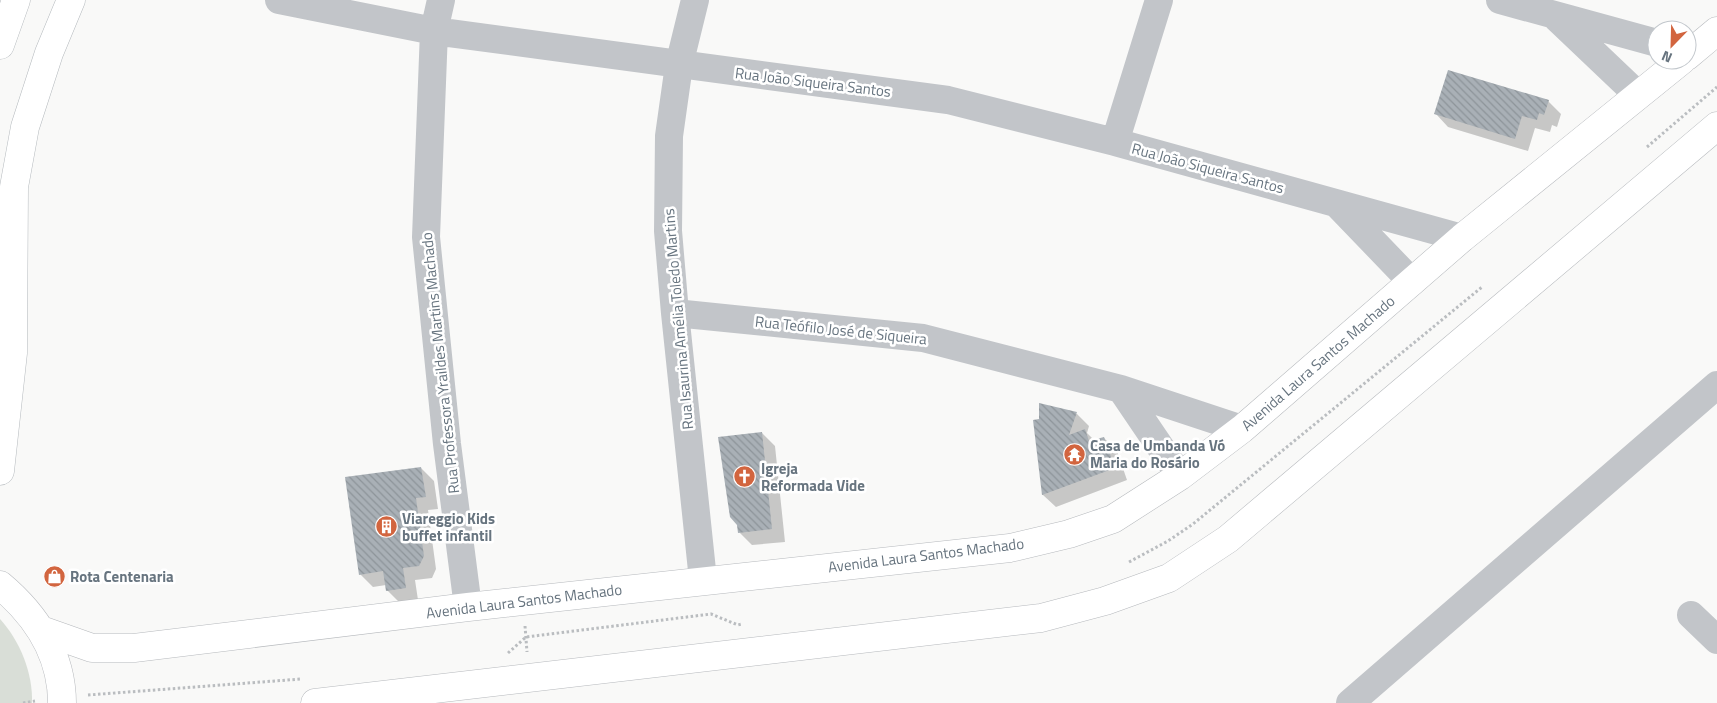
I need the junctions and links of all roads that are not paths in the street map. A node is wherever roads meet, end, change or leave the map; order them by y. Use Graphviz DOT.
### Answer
graph roads {
  1 [pos="16,0"];
  2 [pos="71,0"];
  3 [pos="280,0"];
  4 [pos="441,0"];
  5 [pos="695,0"];
  6 [pos="1159,0"];
  7 [pos="1500,0"];
  8 [pos="1554,15"];
  9 [pos="434,31"];
  10 [pos="1717,31"];
  11 [pos="1647,41"];
  12 [pos="0,45"];
  13 [pos="1697,47"];
  14 [pos="679,65"];
  15 [pos="1669,70"];
  16 [pos="1638,95"];
  17 [pos="1717,126"];
  18 [pos="1115,142"];
  19 [pos="1337,204"];
  20 [pos="1462,238"];
  21 [pos="1412,282"];
  22 [pos="675,313"];
  23 [pos="1717,385"];
  24 [pos="1120,389"];
  25 [pos="1242,429"];
  26 [pos="0,471"];
  27 [pos="1180,476"];
  28 [pos="703,580"];
  29 [pos="0,585"];
  30 [pos="468,606"];
  31 [pos="1691,615"];
  32 [pos="41,630"];
  33 [pos="1717,640"];
  34 [pos="311,691"];
  35 [pos="62,700"];
  36 [pos="1350,703"];
  1 -- 12 [label="main road"];
  2 -- 26 [label="main road"];
  3 -- 9 [label="street, Rua João Siqueira Santos"];
  4 -- 9 [label="street, Rua Professora Yraildes Martins Machado"];
  5 -- 14 [label="street, Rua Isaurina Amélia Toledo Martins"];
  6 -- 18 [label="street"];
  7 -- 8 [label="street"];
  8 -- 11 [label="street"];
  8 -- 16 [label="street"];
  9 -- 14 [label="street, Rua João Siqueira Santos"];
  9 -- 30 [label="street, Rua Professora Yraildes Martins Machado"];
  10 -- 13 [label="main road, Avenida Laura Santos Machado"];
  14 -- 18 [label="street, Rua João Siqueira Santos"];
  14 -- 22 [label="street, Rua Isaurina Amélia Toledo Martins"];
  15 -- 16 [label="main road, Avenida Laura Santos Machado"];
  16 -- 20 [label="main road, Avenida Laura Santos Machado"];
  17 -- 34 [label="main road"];
  18 -- 19 [label="street, Rua João Siqueira Santos"];
  19 -- 20 [label="street, Rua João Siqueira Santos"];
  19 -- 21 [label="street"];
  20 -- 21 [label="main road, Avenida Laura Santos Machado"];
  21 -- 25 [label="main road, Avenida Laura Santos Machado"];
  22 -- 24 [label="street, Rua Teófilo José de Siqueira"];
  22 -- 28 [label="street, Rua Isaurina Amélia Toledo Martins"];
  23 -- 36 [label="street"];
  24 -- 25 [label="street, Rua Teófilo José de Siqueira"];
  24 -- 27 [label="street"];
  25 -- 27 [label="main road, Avenida Laura Santos Machado"];
  27 -- 28 [label="main road, Avenida Laura Santos Machado"];
  28 -- 30 [label="main road, Avenida Laura Santos Machado"];
  29 -- 32 [label="main road"];
  30 -- 32 [label="main road, Avenida Laura Santos Machado"];
  31 -- 33 [label="street"];
  32 -- 35 [label="main road"];
}
